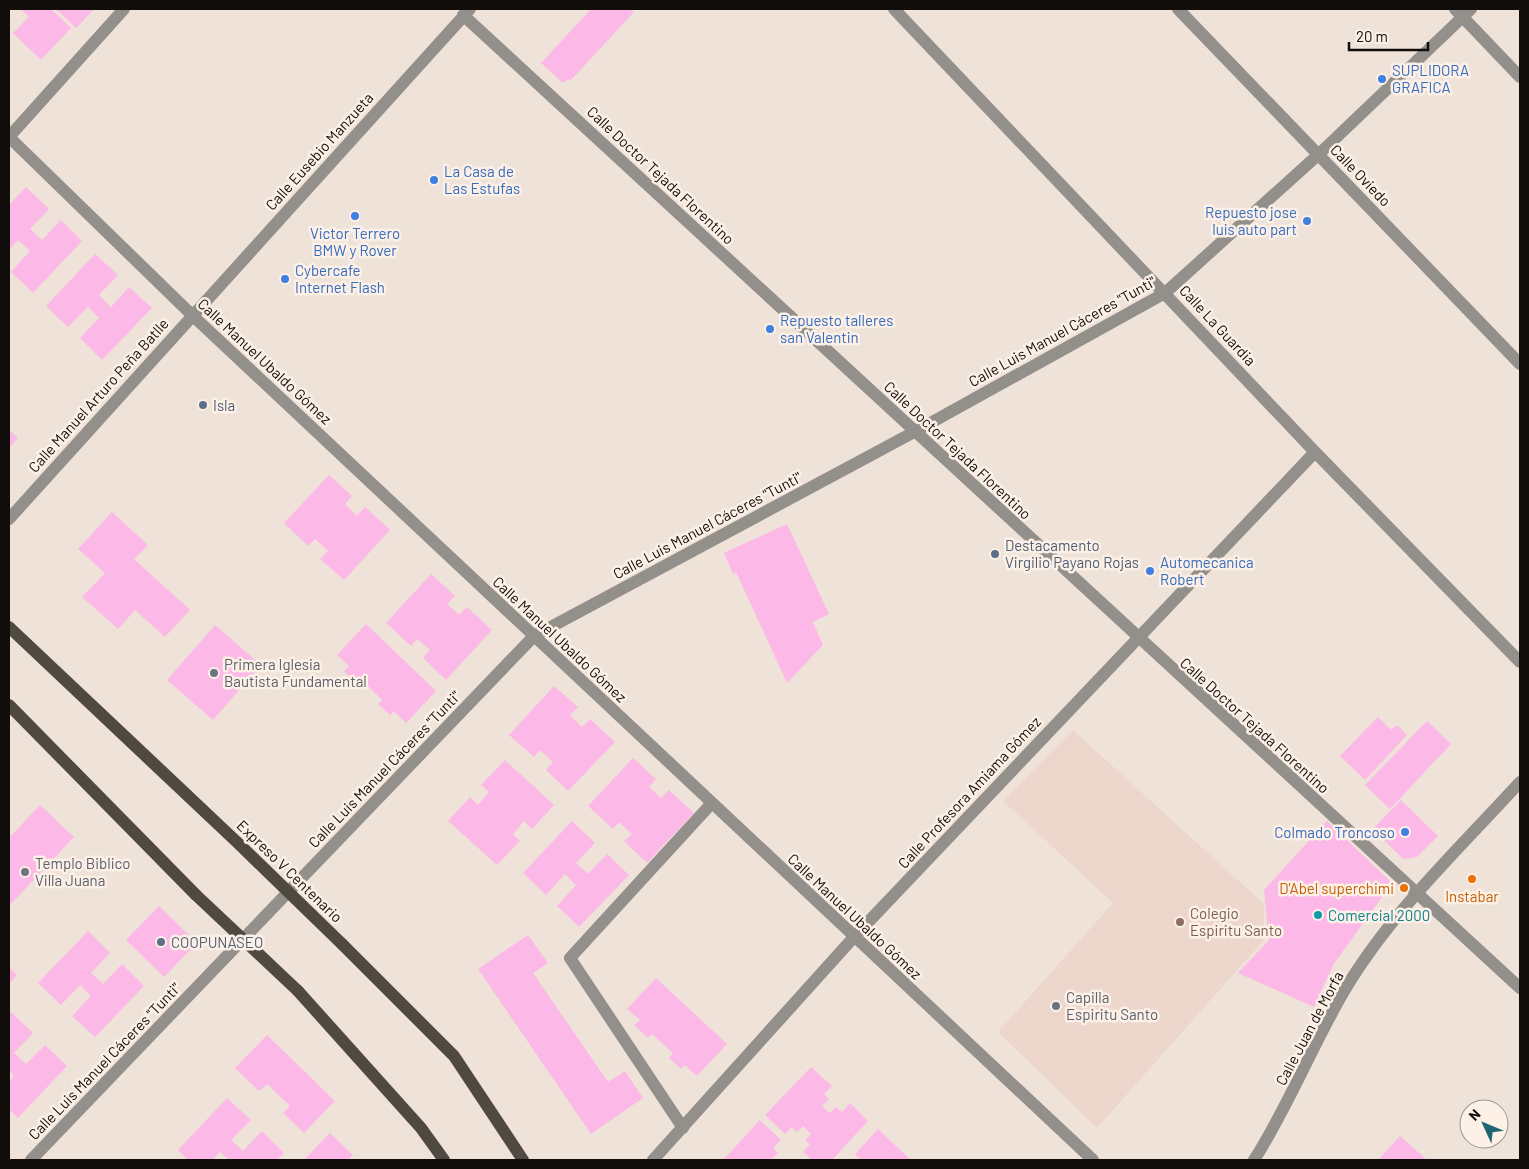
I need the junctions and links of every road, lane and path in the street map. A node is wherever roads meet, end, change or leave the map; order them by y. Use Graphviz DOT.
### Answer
graph roads {
  1 [pos="124,9"];
  2 [pos="894,9"];
  3 [pos="1178,9"];
  4 [pos="466,12"];
  5 [pos="1463,12"];
  6 [pos="1520,77"];
  7 [pos="9,137"];
  8 [pos="1319,154"];
  9 [pos="1165,294"];
  10 [pos="192,315"];
  11 [pos="1520,364"];
  12 [pos="916,431"];
  13 [pos="1315,452"];
  14 [pos="9,519"];
  15 [pos="9,627"];
  16 [pos="534,636"];
  17 [pos="1136,639"];
  18 [pos="1520,662"];
  19 [pos="9,706"];
  20 [pos="1520,782"];
  21 [pos="711,804"];
  22 [pos="1417,895"];
  23 [pos="854,937"];
  24 [pos="1520,988"];
  25 [pos="682,1128"];
  26 [pos="31,1160"];
  27 [pos="444,1160"];
  28 [pos="523,1160"];
  29 [pos="653,1160"];
  30 [pos="1093,1160"];
  31 [pos="1254,1160"];
  1 -- 7 [label="street"];
  2 -- 9 [label="street, Calle La Guardia"];
  3 -- 8 [label="street, Calle Oviedo"];
  4 -- 10 [label="street, Calle Eusebio Manzueta"];
  4 -- 12 [label="street, Calle Doctor Tejada Florentino"];
  5 -- 6 [label="street"];
  5 -- 8 [label="street, Calle Luis Manuel Cáceres \"Tunti\""];
  7 -- 10 [label="street, Calle Manuel Ubaldo Gómez"];
  8 -- 9 [label="street, Calle Luis Manuel Cáceres \"Tunti\""];
  8 -- 11 [label="street, Calle Oviedo"];
  9 -- 12 [label="street, Calle Luis Manuel Cáceres \"Tunti\""];
  9 -- 13 [label="street, Calle La Guardia"];
  10 -- 14 [label="street, Calle Manuel Arturo Peña Batlle"];
  10 -- 16 [label="street, Calle Manuel Ubaldo Gómez"];
  12 -- 16 [label="street, Calle Luis Manuel Cáceres \"Tunti\""];
  12 -- 17 [label="street, Calle Doctor Tejada Florentino"];
  13 -- 17 [label="street, Calle Profesora Amiama Gómez"];
  13 -- 18 [label="street, Calle La Guardia"];
  15 -- 28 [label="main road, Expreso V Centenario, bridge"];
  16 -- 21 [label="street, Calle Manuel Ubaldo Gómez"];
  16 -- 26 [label="street, Calle Luis Manuel Cáceres \"Tunti\""];
  17 -- 22 [label="street, Calle Doctor Tejada Florentino"];
  17 -- 23 [label="street, Calle Profesora Amiama Gómez"];
  19 -- 27 [label="main road, bridge"];
  20 -- 22 [label="street, Calle Juan de Morfa"];
  21 -- 23 [label="street, Calle Manuel Ubaldo Gómez"];
  21 -- 25 [label="street"];
  22 -- 24 [label="street, Calle Doctor Tejada Florentino"];
  22 -- 31 [label="street, Calle Juan de Morfa"];
  23 -- 25 [label="street, Calle Profesora Amiama Gómez"];
  23 -- 30 [label="street, Calle Manuel Ubaldo Gómez"];
  25 -- 29 [label="street, Calle Profesora Amiama Gómez"];
}
